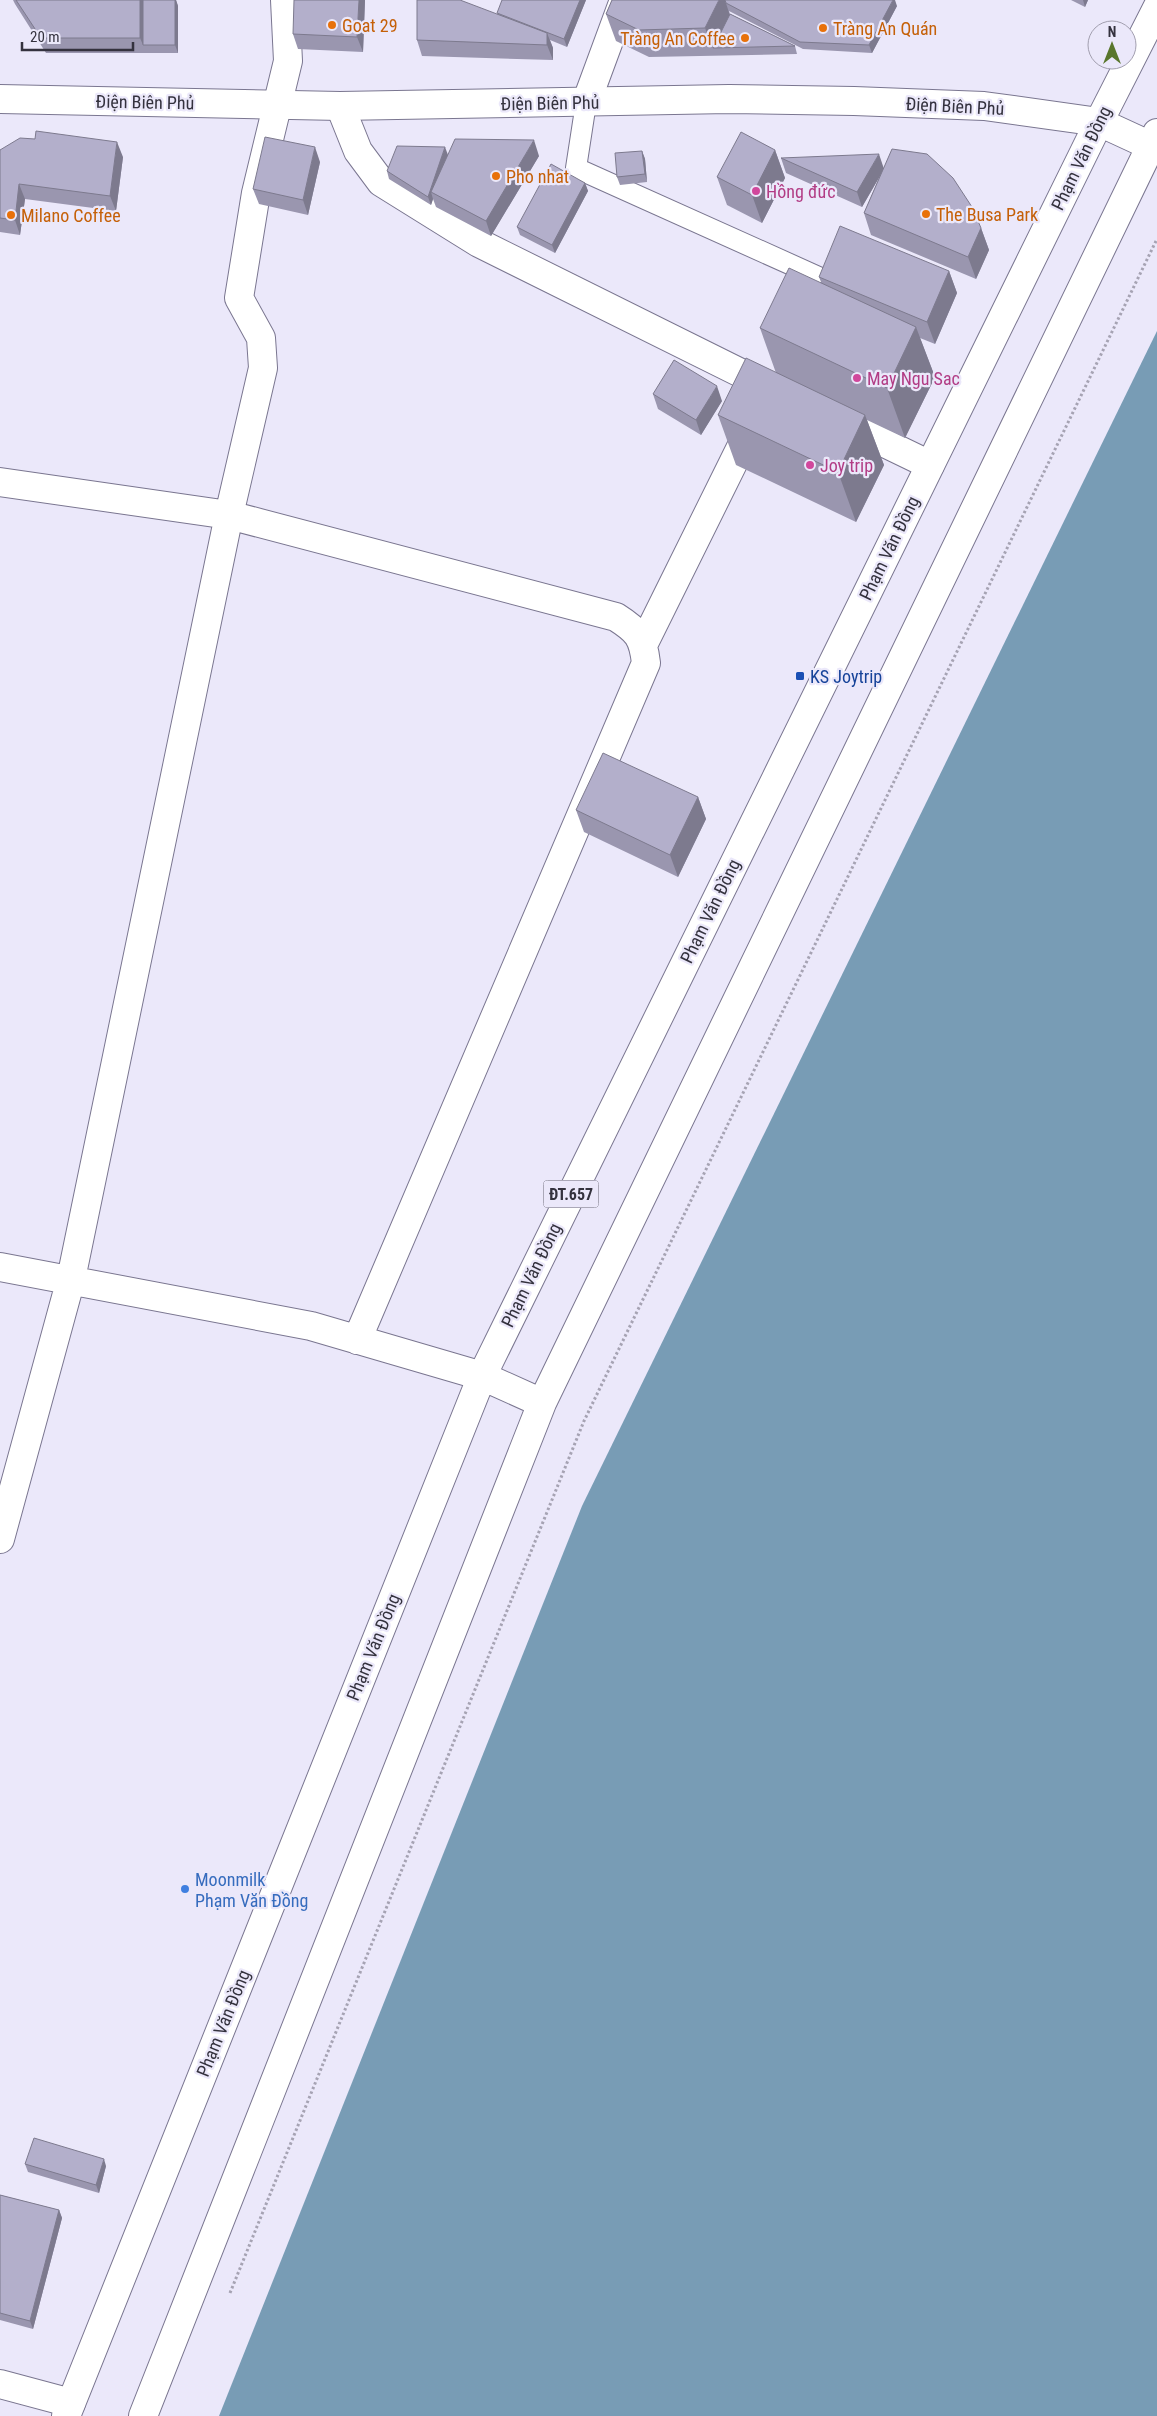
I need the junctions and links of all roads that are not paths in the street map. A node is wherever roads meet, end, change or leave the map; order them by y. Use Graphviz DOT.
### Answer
graph roads {
  1 [pos="285,0"];
  2 [pos="624,0"];
  3 [pos="1157,8"];
  4 [pos="0,99"];
  5 [pos="586,103"];
  6 [pos="277,104"];
  7 [pos="340,106"];
  8 [pos="1098,122"];
  9 [pos="1154,140"];
  10 [pos="807,312"];
  11 [pos="774,379"];
  12 [pos="930,465"];
  13 [pos="0,482"];
  14 [pos="229,516"];
  15 [pos="644,643"];
  16 [pos="0,1266"];
  17 [pos="71,1279"];
  18 [pos="357,1340"];
  19 [pos="482,1376"];
  20 [pos="542,1403"];
  21 [pos="0,1539"];
  22 [pos="0,2384"];
  23 [pos="69,2409"];
  24 [pos="143,2416"];
  1 -- 6 [label="street"];
  2 -- 5 [label="street"];
  3 -- 8 [label="street, Phạm Văn Đồng / ĐT.657"];
  4 -- 6 [label="street, Điện Biên Phủ"];
  5 -- 7 [label="street, Điện Biên Phủ"];
  5 -- 8 [label="street, Điện Biên Phủ"];
  5 -- 10 [label="lane"];
  6 -- 7 [label="street, Điện Biên Phủ"];
  6 -- 14 [label="street"];
  7 -- 11 [label="street"];
  8 -- 9 [label="street, Điện Biên Phủ"];
  8 -- 12 [label="street, Phạm Văn Đồng / ĐT.657"];
  9 -- 20 [label="street"];
  11 -- 12 [label="street"];
  11 -- 15 [label="street"];
  12 -- 19 [label="street, Phạm Văn Đồng / ĐT.657"];
  13 -- 14 [label="street"];
  14 -- 15 [label="street"];
  14 -- 17 [label="street"];
  15 -- 18 [label="street"];
  16 -- 17 [label="street"];
  17 -- 18 [label="street"];
  17 -- 21 [label="street"];
  18 -- 19 [label="street"];
  19 -- 20 [label="street"];
  19 -- 23 [label="street, Phạm Văn Đồng / ĐT.657"];
  20 -- 24 [label="street"];
  22 -- 23 [label="street"];
}
